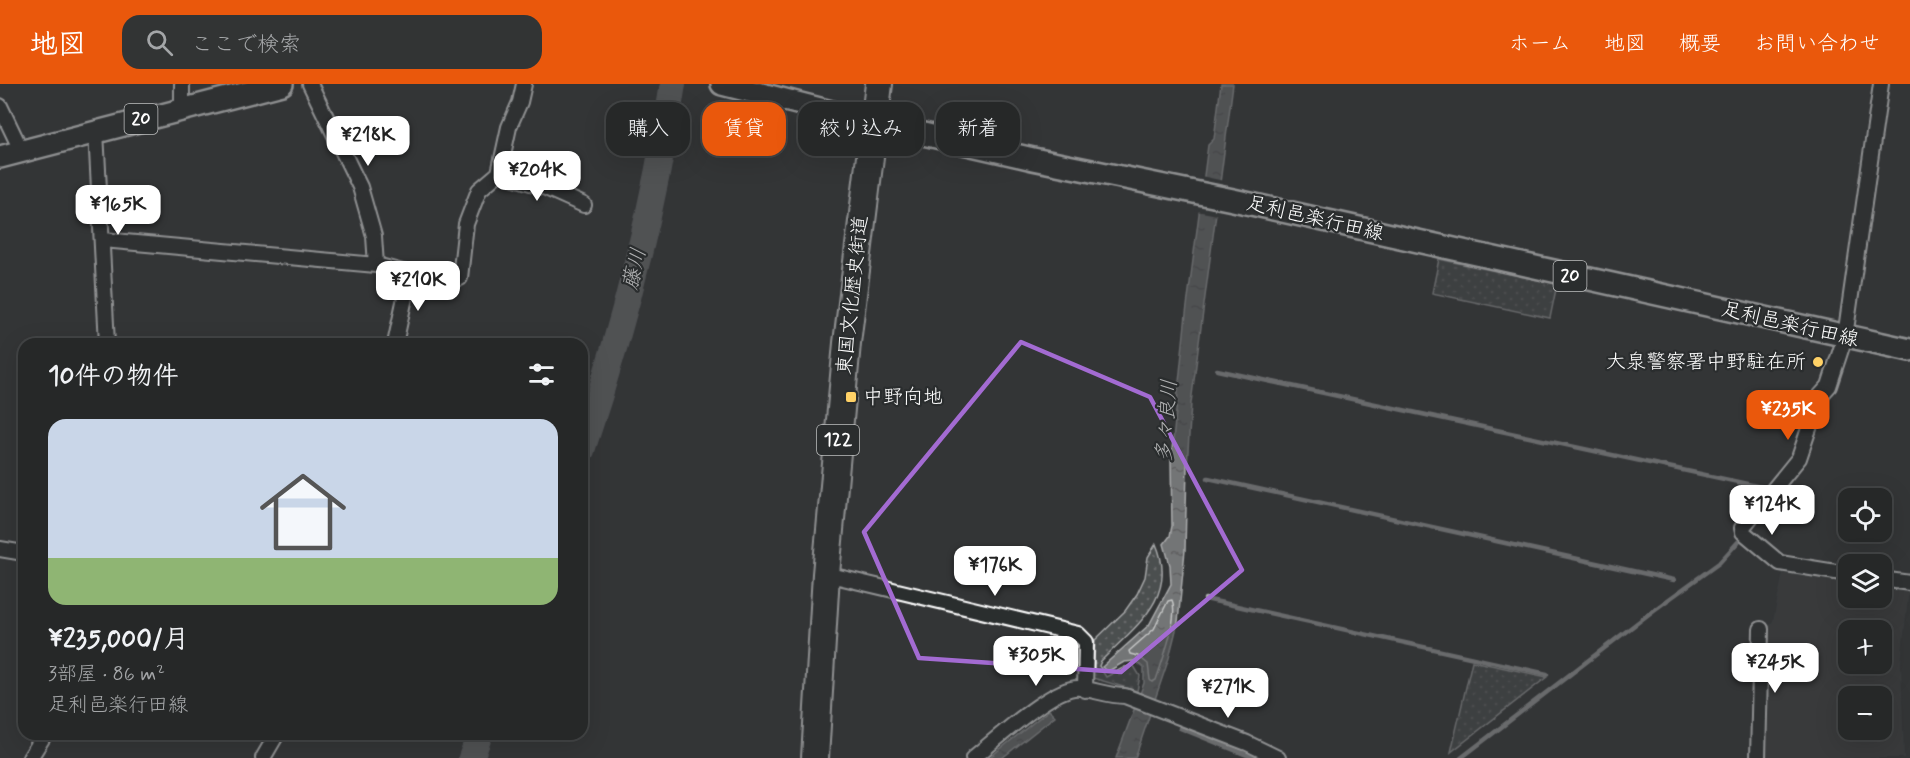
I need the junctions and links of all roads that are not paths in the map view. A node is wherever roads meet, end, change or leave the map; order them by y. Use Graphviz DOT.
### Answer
graph roads {
  1 [pos="182,84"];
  2 [pos="282,84"];
  3 [pos="310,84"];
  4 [pos="524,84"];
  5 [pos="722,84"];
  6 [pos="879,84"];
  7 [pos="1881,84"];
  8 [pos="877,102"];
  9 [pos="798,103"];
  10 [pos="0,106"];
  11 [pos="182,109"];
  12 [pos="96,131"];
  13 [pos="924,134"];
  14 [pos="22,152"];
  15 [pos="870,156"];
  16 [pos="0,158"];
  17 [pos="499,173"];
  18 [pos="584,205"];
  19 [pos="103,240"];
  20 [pos="376,265"];
  21 [pos="410,274"];
  22 [pos="1845,337"];
  23 [pos="107,338"];
  24 [pos="396,338"];
  25 [pos="1910,350"];
  26 [pos="0,549"];
  27 [pos="18,552"];
  28 [pos="1838,572"];
  29 [pos="826,574"];
  30 [pos="1892,581"];
  31 [pos="1910,583"];
  32 [pos="1761,629"];
  33 [pos="1085,690"];
  34 [pos="41,740"];
  35 [pos="274,740"];
  36 [pos="30,758"];
  37 [pos="263,758"];
  38 [pos="815,758"];
  39 [pos="974,758"];
  40 [pos="1278,758"];
  41 [pos="1758,758"];
  1 -- 11 [label="street"];
  2 -- 11 [label="main road, 20"];
  3 -- 20 [label="street"];
  4 -- 17 [label="street"];
  5 -- 9 [label="main road, 足利邑楽行田線 / 20"];
  6 -- 8 [label="highway, 東国文化歴史街道 / 122"];
  7 -- 22 [label="street"];
  10 -- 14 [label="street"];
  11 -- 12 [label="main road, 20"];
  12 -- 14 [label="main road, 20"];
  12 -- 19 [label="street"];
  13 -- 22 [label="main road, 足利邑楽行田線 / 20"];
  14 -- 16 [label="main road, 20"];
  15 -- 29 [label="highway, 東国文化歴史街道 / 122"];
  17 -- 18 [label="street"];
  17 -- 21 [label="street"];
  19 -- 20 [label="street"];
  19 -- 23 [label="street"];
  20 -- 21 [label="street"];
  21 -- 24 [label="street"];
  22 -- 25 [label="main road, 足利邑楽行田線 / 20"];
  22 -- 28 [label="street"];
  26 -- 27 [label="street"];
  29 -- 33 [label="street"];
  29 -- 38 [label="highway, 東国文化歴史街道 / 122"];
  30 -- 31 [label="street"];
  32 -- 41 [label="street"];
  33 -- 39 [label="street"];
  33 -- 40 [label="street"];
  34 -- 36 [label="street"];
  35 -- 37 [label="street"];
}
